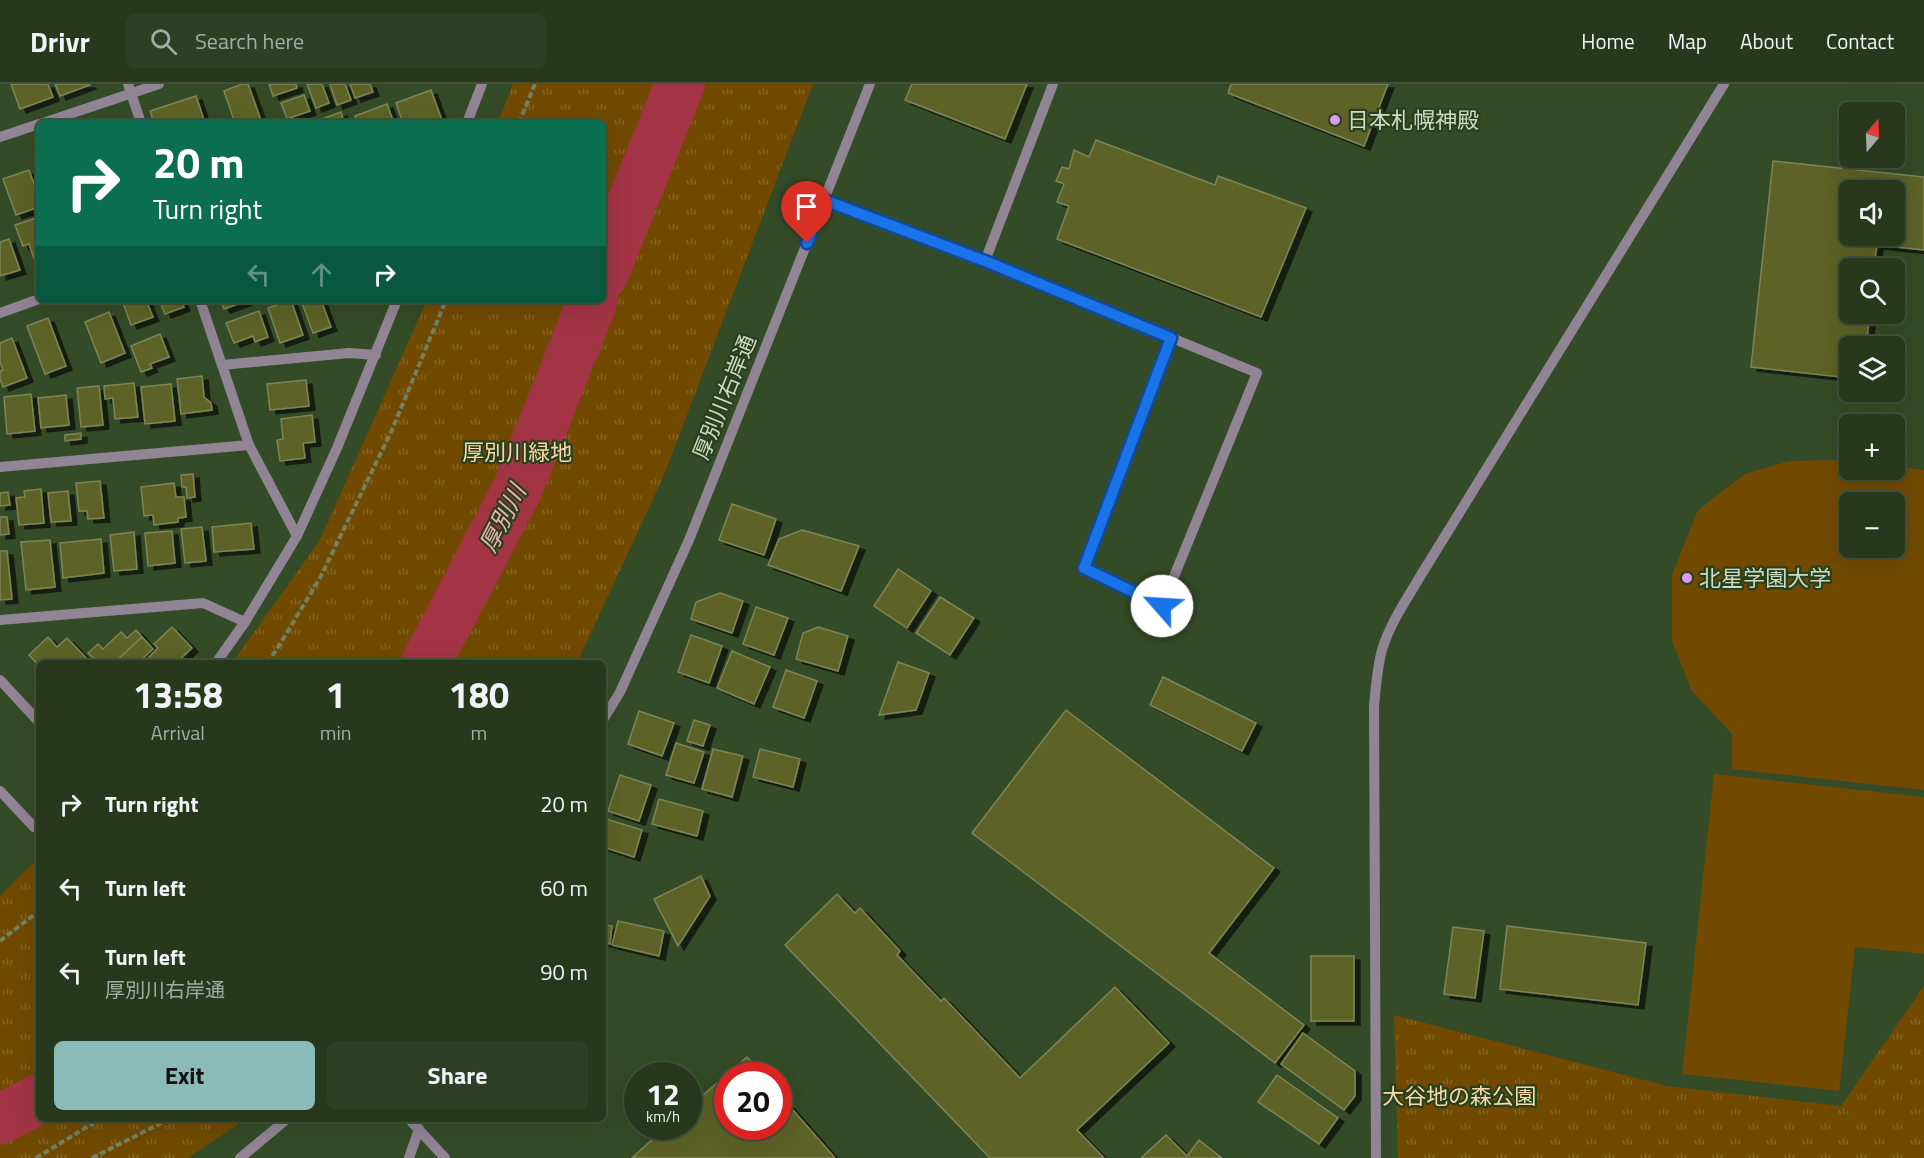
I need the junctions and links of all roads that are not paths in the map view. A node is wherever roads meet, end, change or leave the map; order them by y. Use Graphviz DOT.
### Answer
graph roads {
  1 [pos="159,84"];
  2 [pos="482,84"];
  3 [pos="870,84"];
  4 [pos="1053,84"];
  5 [pos="1724,84"];
  6 [pos="130,89"];
  7 [pos="51,120"];
  8 [pos="140,120"];
  9 [pos="468,120"];
  10 [pos="36,126"];
  11 [pos="0,137"];
  12 [pos="824,200"];
  13 [pos="985,261"];
  14 [pos="36,300"];
  15 [pos="201,303"];
  16 [pos="396,303"];
  17 [pos="0,312"];
  18 [pos="1171,338"];
  19 [pos="376,355"];
  20 [pos="222,365"];
  21 [pos="249,445"];
  22 [pos="0,467"];
  23 [pos="297,536"];
  24 [pos="0,620"];
  25 [pos="244,622"];
  26 [pos="218,660"];
  27 [pos="0,680"];
  28 [pos="606,715"];
  29 [pos="36,719"];
  30 [pos="0,791"];
  31 [pos="36,825"];
  32 [pos="283,1122"];
  33 [pos="412,1122"];
  34 [pos="418,1129"];
  35 [pos="240,1158"];
  36 [pos="409,1158"];
  37 [pos="445,1158"];
  38 [pos="1376,1158"];
  1 -- 6 [label="street"];
  2 -- 9 [label="street"];
  3 -- 12 [label="street, 厚別川右岸通"];
  4 -- 13 [label="street"];
  5 -- 38 [label="street"];
  6 -- 7 [label="street"];
  6 -- 8 [label="street"];
  10 -- 11 [label="street"];
  12 -- 13 [label="street"];
  12 -- 28 [label="street, 厚別川右岸通"];
  13 -- 18 [label="street"];
  14 -- 17 [label="street"];
  15 -- 20 [label="street"];
  16 -- 19 [label="street"];
  18 -- 18 [label="street"];
  19 -- 20 [label="street"];
  19 -- 23 [label="street"];
  20 -- 21 [label="street"];
  21 -- 22 [label="street"];
  21 -- 23 [label="street"];
  23 -- 25 [label="street"];
  24 -- 25 [label="street"];
  25 -- 26 [label="street"];
  27 -- 29 [label="street"];
  30 -- 31 [label="street"];
  32 -- 35 [label="street"];
  33 -- 34 [label="street"];
  34 -- 36 [label="street"];
  34 -- 37 [label="street"];
}
